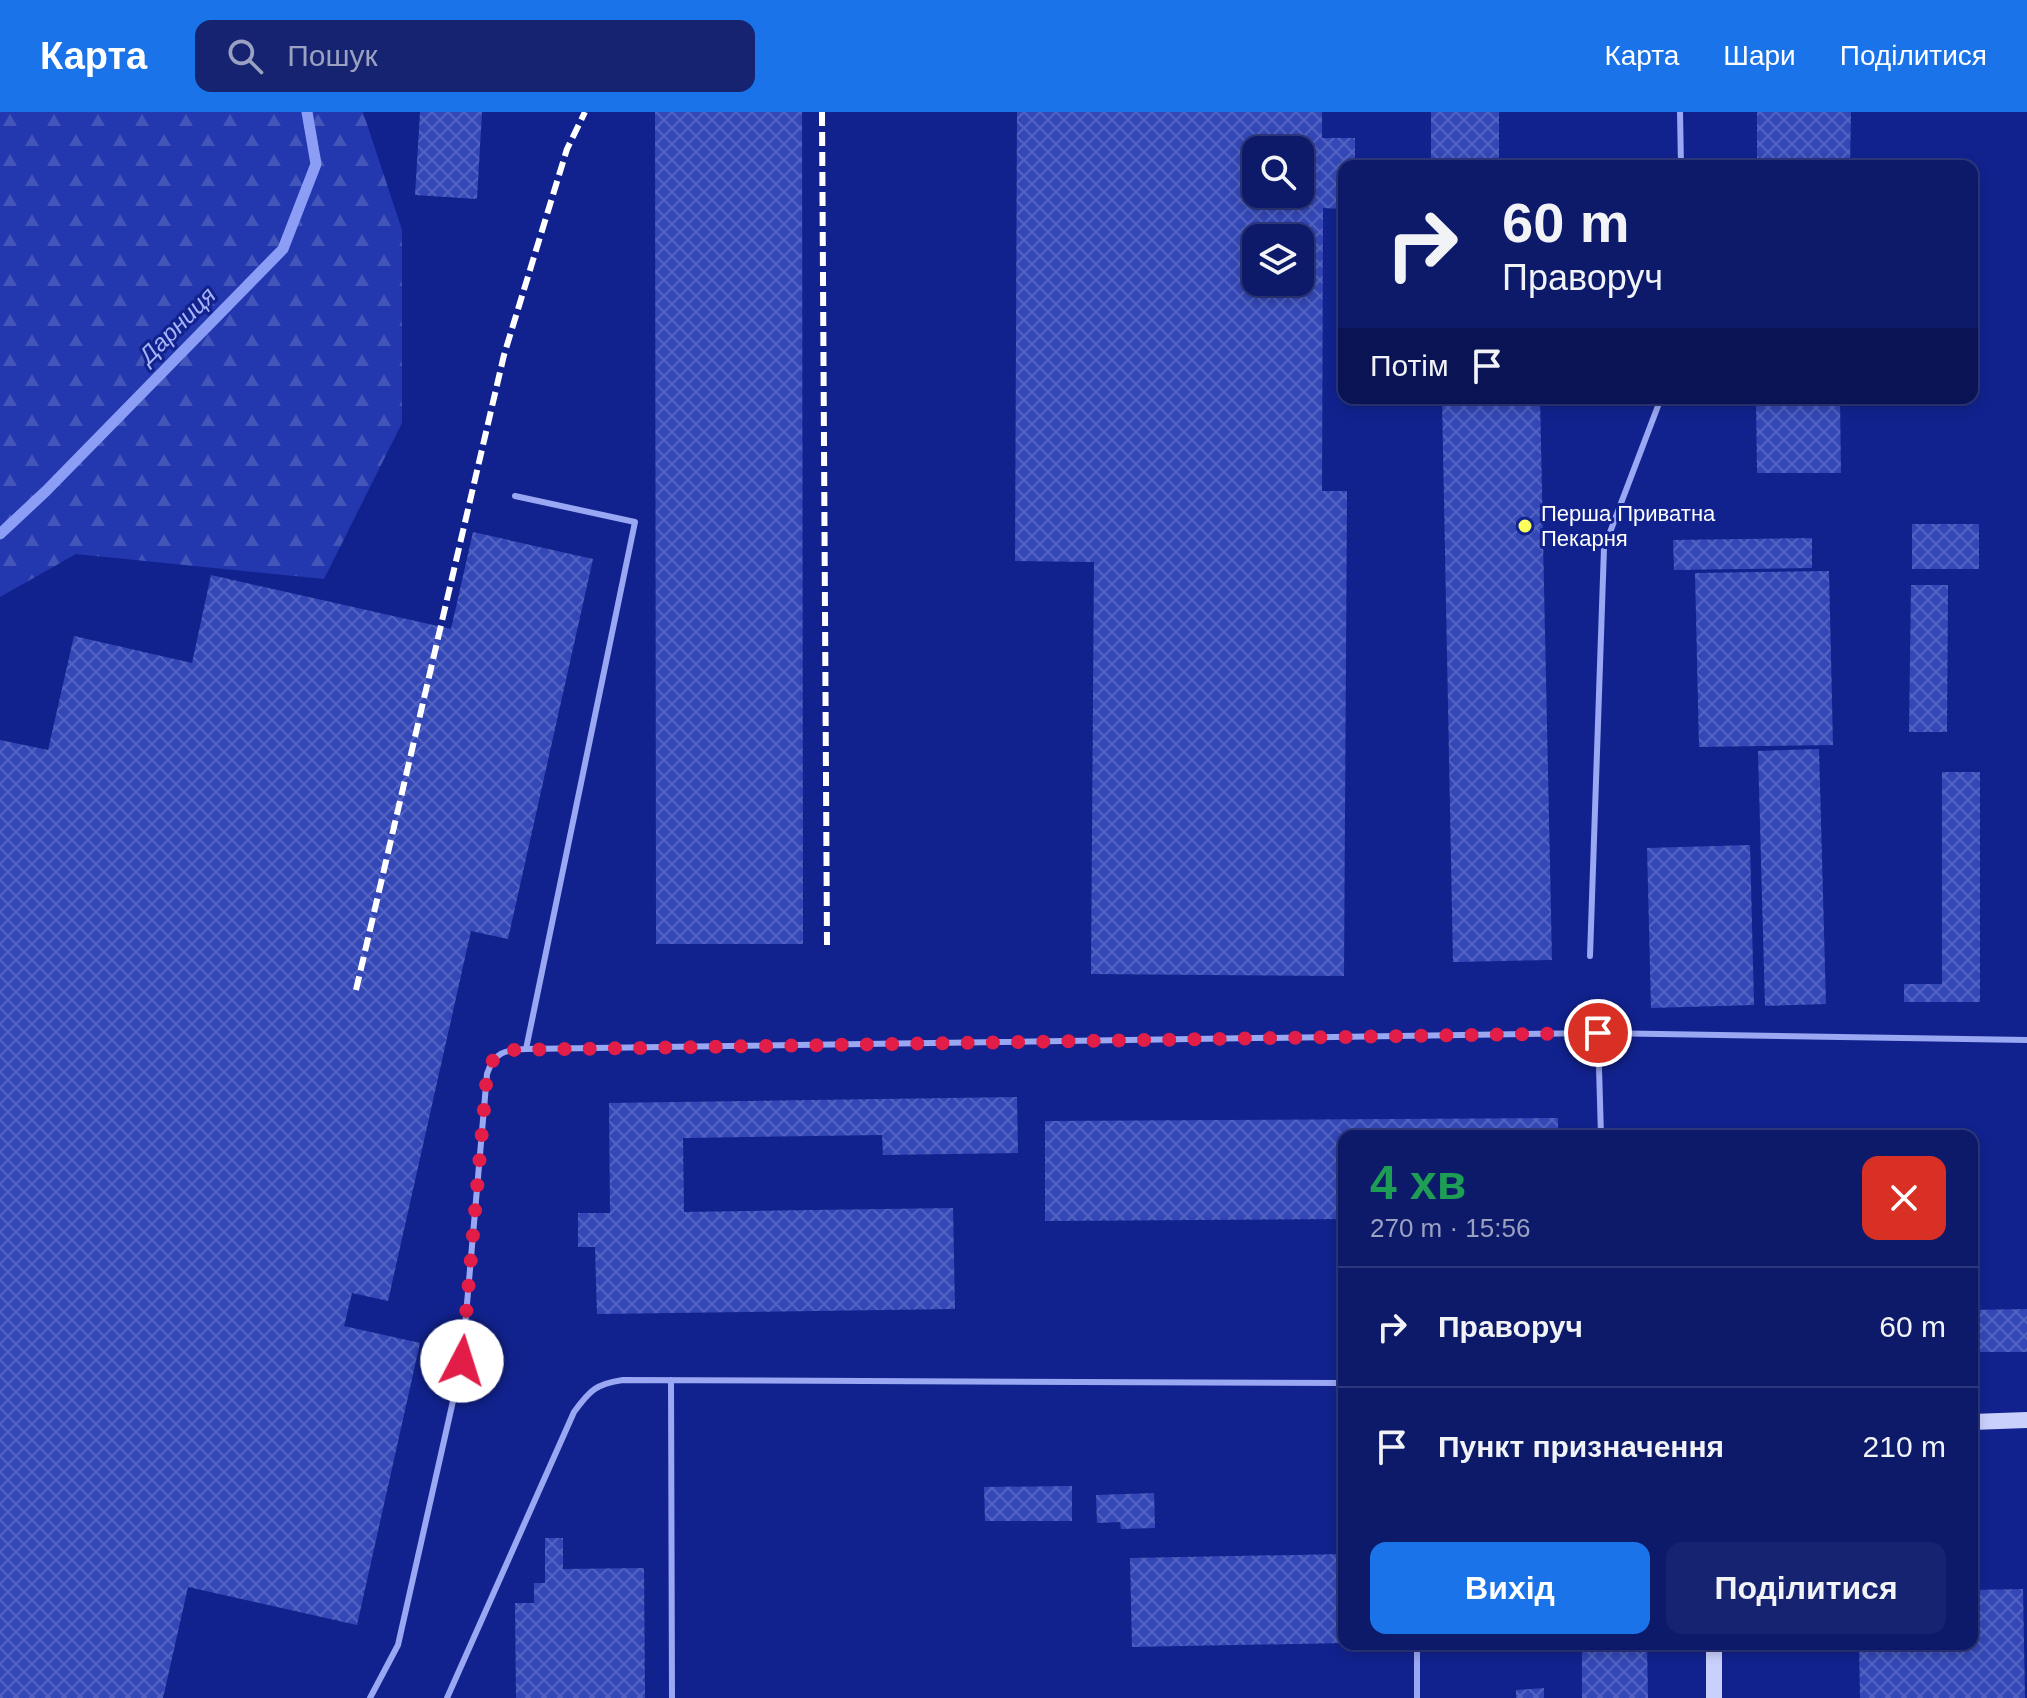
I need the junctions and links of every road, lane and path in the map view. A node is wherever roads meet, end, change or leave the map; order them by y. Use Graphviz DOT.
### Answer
graph roads {
  1 [pos="1680,112"];
  2 [pos="1681,160"];
  3 [pos="1659,404"];
  4 [pos="515,496"];
  5 [pos="1590,956"];
  6 [pos="1598,1033"];
  7 [pos="2027,1040"];
  8 [pos="526,1049"];
  9 [pos="1601,1130"];
  10 [pos="671,1380"];
  11 [pos="1338,1383"];
  12 [pos="2027,1420"];
  13 [pos="1978,1422"];
  14 [pos="1417,1650"];
  15 [pos="1714,1650"];
  16 [pos="370,1698"];
  17 [pos="447,1698"];
  18 [pos="672,1698"];
  19 [pos="1417,1698"];
  20 [pos="1714,1698"];
  1 -- 2 [label="lane"];
  3 -- 5 [label="lane"];
  4 -- 8 [label="lane"];
  6 -- 7 [label="lane"];
  6 -- 8 [label="lane"];
  6 -- 9 [label="lane"];
  8 -- 16 [label="lane"];
  10 -- 11 [label="lane"];
  10 -- 17 [label="lane"];
  10 -- 18 [label="lane"];
  12 -- 13 [label="street"];
  14 -- 19 [label="lane"];
  15 -- 20 [label="street"];
}
